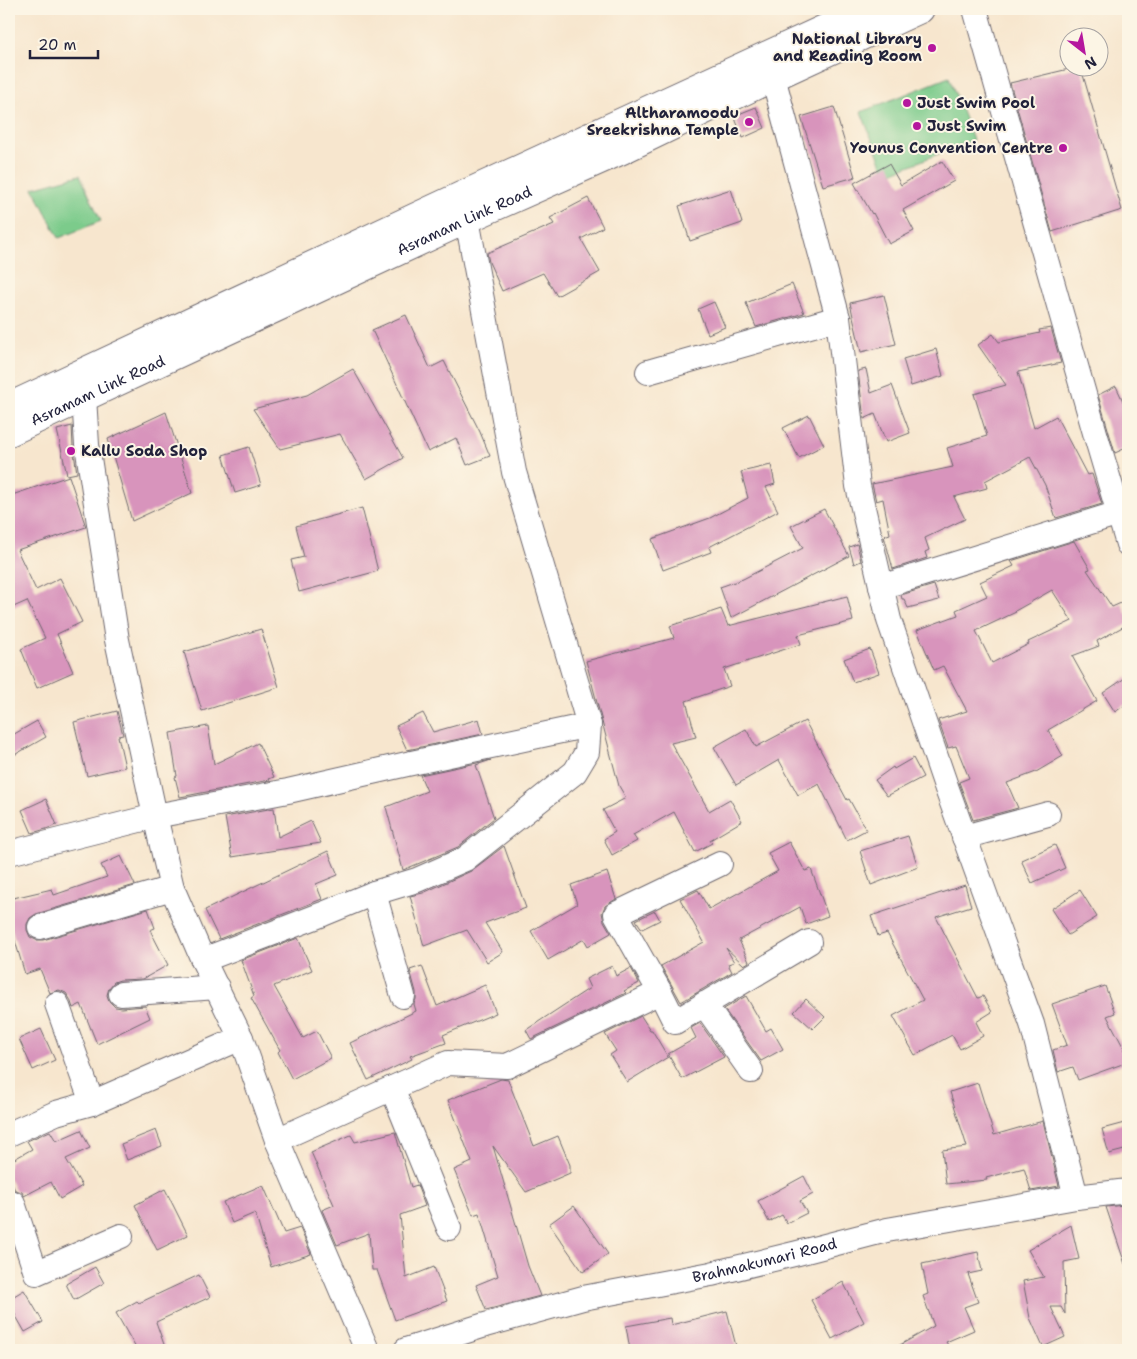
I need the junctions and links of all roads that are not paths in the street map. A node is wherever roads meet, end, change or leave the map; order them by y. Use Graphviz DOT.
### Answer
graph roads {
  1 [pos="868,9"];
  2 [pos="920,9"];
  3 [pos="975,9"];
  4 [pos="774,77"];
  5 [pos="467,219"];
  6 [pos="838,318"];
  7 [pos="648,372"];
  8 [pos="82,385"];
  9 [pos="9,407"];
  10 [pos="9,432"];
  11 [pos="1119,513"];
  12 [pos="1128,544"];
  13 [pos="881,587"];
  14 [pos="589,725"];
  15 [pos="1048,814"];
  16 [pos="155,816"];
  17 [pos="964,837"];
  18 [pos="9,853"];
  19 [pos="720,864"];
  20 [pos="172,888"];
  21 [pos="374,893"];
  22 [pos="40,927"];
  23 [pos="809,942"];
  24 [pos="203,960"];
  25 [pos="217,987"];
  26 [pos="660,992"];
  27 [pos="121,994"];
  28 [pos="403,996"];
  29 [pos="57,1004"];
  30 [pos="704,1004"];
  31 [pos="241,1038"];
  32 [pos="751,1071"];
  33 [pos="392,1088"];
  34 [pos="92,1103"];
  35 [pos="9,1134"];
  36 [pos="278,1140"];
  37 [pos="1128,1191"];
  38 [pos="1076,1197"];
  39 [pos="10,1201"];
  40 [pos="450,1228"];
  41 [pos="121,1236"];
  42 [pos="367,1350"];
  43 [pos="406,1350"];
  1 -- 8 [label="main road, Asramam Link Road"];
  2 -- 4 [label="main road, Asramam Link Road"];
  3 -- 11 [label="street"];
  4 -- 5 [label="main road, Asramam Link Road"];
  4 -- 6 [label="street"];
  5 -- 8 [label="main road, Asramam Link Road"];
  5 -- 14 [label="street"];
  6 -- 7 [label="street"];
  6 -- 13 [label="street"];
  8 -- 9 [label="main road, Asramam Link Road"];
  8 -- 10 [label="main road, Asramam Link Road"];
  8 -- 16 [label="street"];
  11 -- 12 [label="street"];
  11 -- 13 [label="street"];
  13 -- 17 [label="street"];
  14 -- 16 [label="street"];
  14 -- 21 [label="street"];
  15 -- 17 [label="street"];
  16 -- 18 [label="street"];
  16 -- 20 [label="street"];
  17 -- 38 [label="street"];
  19 -- 26 [label="street"];
  20 -- 22 [label="street"];
  20 -- 24 [label="street"];
  21 -- 24 [label="street"];
  21 -- 28 [label="street"];
  23 -- 30 [label="street"];
  24 -- 25 [label="street"];
  25 -- 27 [label="street"];
  25 -- 31 [label="street"];
  26 -- 30 [label="street"];
  26 -- 33 [label="street"];
  29 -- 34 [label="street"];
  30 -- 32 [label="street"];
  31 -- 34 [label="street"];
  31 -- 36 [label="street"];
  33 -- 36 [label="street"];
  33 -- 40 [label="street"];
  34 -- 35 [label="street"];
  36 -- 42 [label="street"];
  37 -- 38 [label="street, Brahmakumari Road"];
  38 -- 43 [label="street, Brahmakumari Road"];
  39 -- 41 [label="street"];
}
